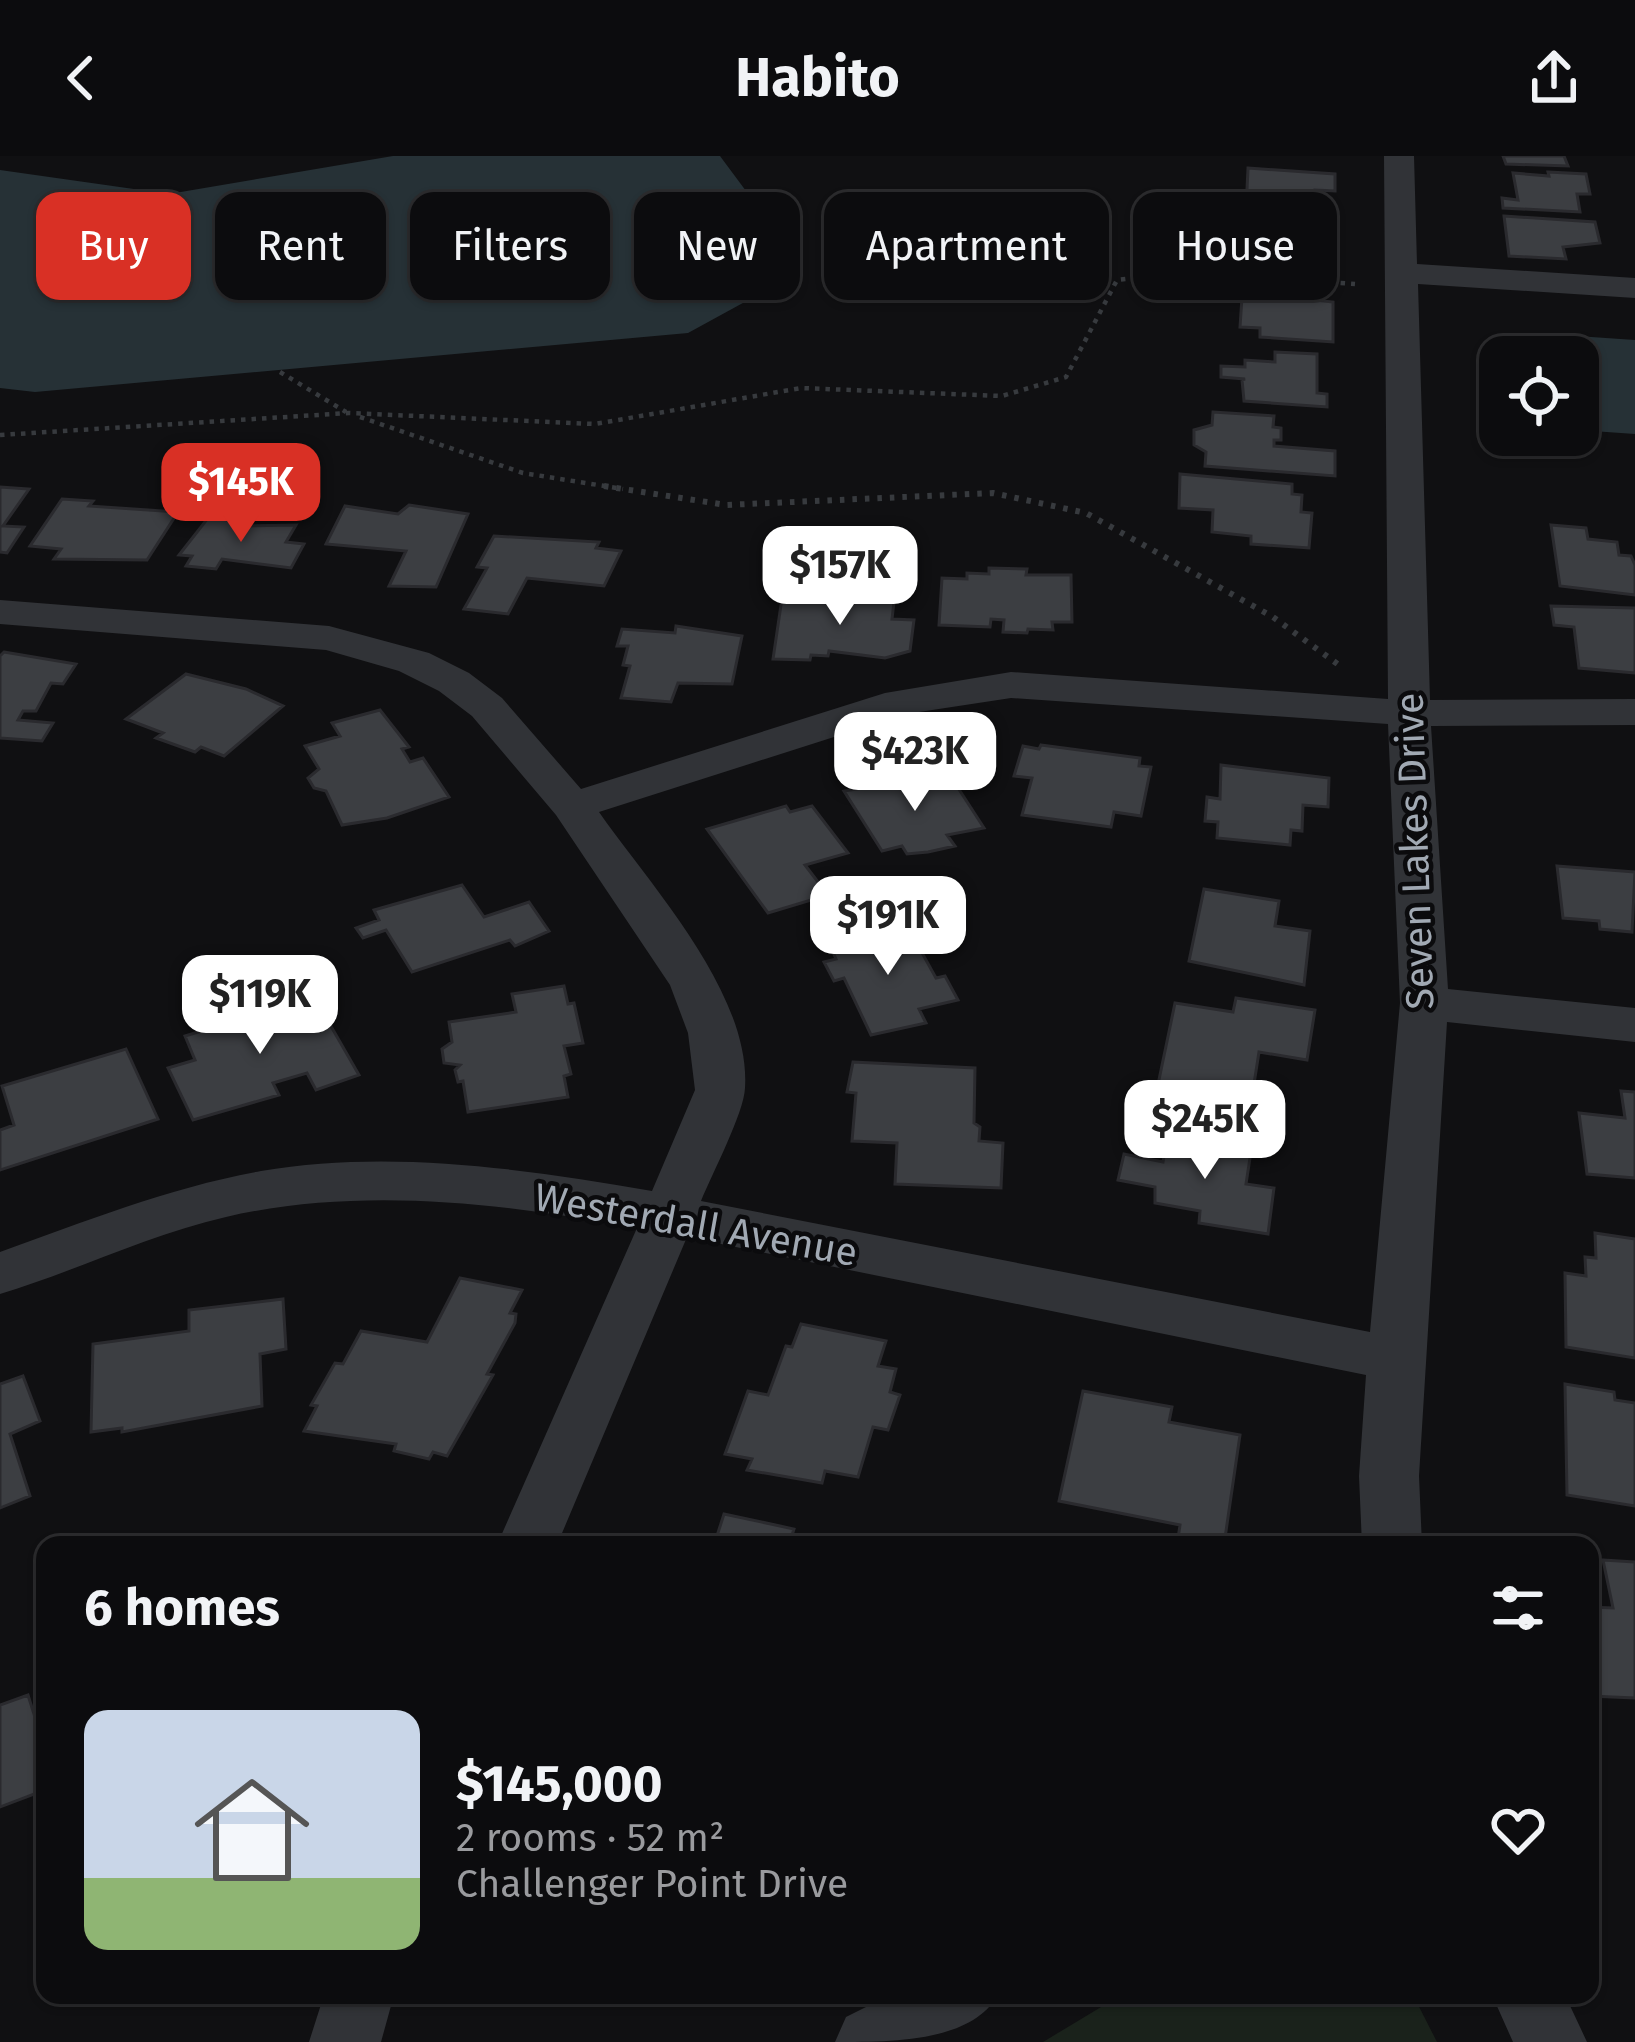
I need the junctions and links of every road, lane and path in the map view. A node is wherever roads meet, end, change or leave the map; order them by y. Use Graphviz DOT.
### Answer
graph roads {
  1 [pos="1399,156"];
  2 [pos="1401,273"];
  3 [pos="1355,284"];
  4 [pos="1635,288"];
  5 [pos="280,372"];
  6 [pos="349,413"];
  7 [pos="0,435"];
  8 [pos="0,611"];
  9 [pos="1346,671"];
  10 [pos="1635,712"];
  11 [pos="1409,713"];
  12 [pos="572,806"];
  13 [pos="1424,1003"];
  14 [pos="1635,1025"];
  15 [pos="666,1213"];
  16 [pos="0,1274"];
  17 [pos="1396,1359"];
  18 [pos="531,1536"];
  19 [pos="1392,1536"];
  20 [pos="356,2004"];
  21 [pos="945,2004"];
  22 [pos="1532,2004"];
  23 [pos="345,2042"];
  24 [pos="871,2042"];
  25 [pos="1551,2042"];
  1 -- 2 [label="street, Seven Lakes Drive"];
  2 -- 4 [label="street"];
  2 -- 11 [label="street, Seven Lakes Drive"];
  3 -- 6 [label="path"];
  5 -- 6 [label="path"];
  6 -- 7 [label="path"];
  6 -- 9 [label="path"];
  8 -- 12 [label="street"];
  10 -- 11 [label="street"];
  11 -- 12 [label="street"];
  11 -- 13 [label="street, Seven Lakes Drive"];
  12 -- 15 [label="street"];
  13 -- 14 [label="street"];
  13 -- 17 [label="street, Seven Lakes Drive"];
  15 -- 16 [label="street, Westerdall Avenue"];
  15 -- 17 [label="street, Westerdall Avenue"];
  15 -- 18 [label="street"];
  17 -- 19 [label="street, Seven Lakes Drive"];
  20 -- 23 [label="street"];
  21 -- 24 [label="street"];
  22 -- 25 [label="street"];
}
